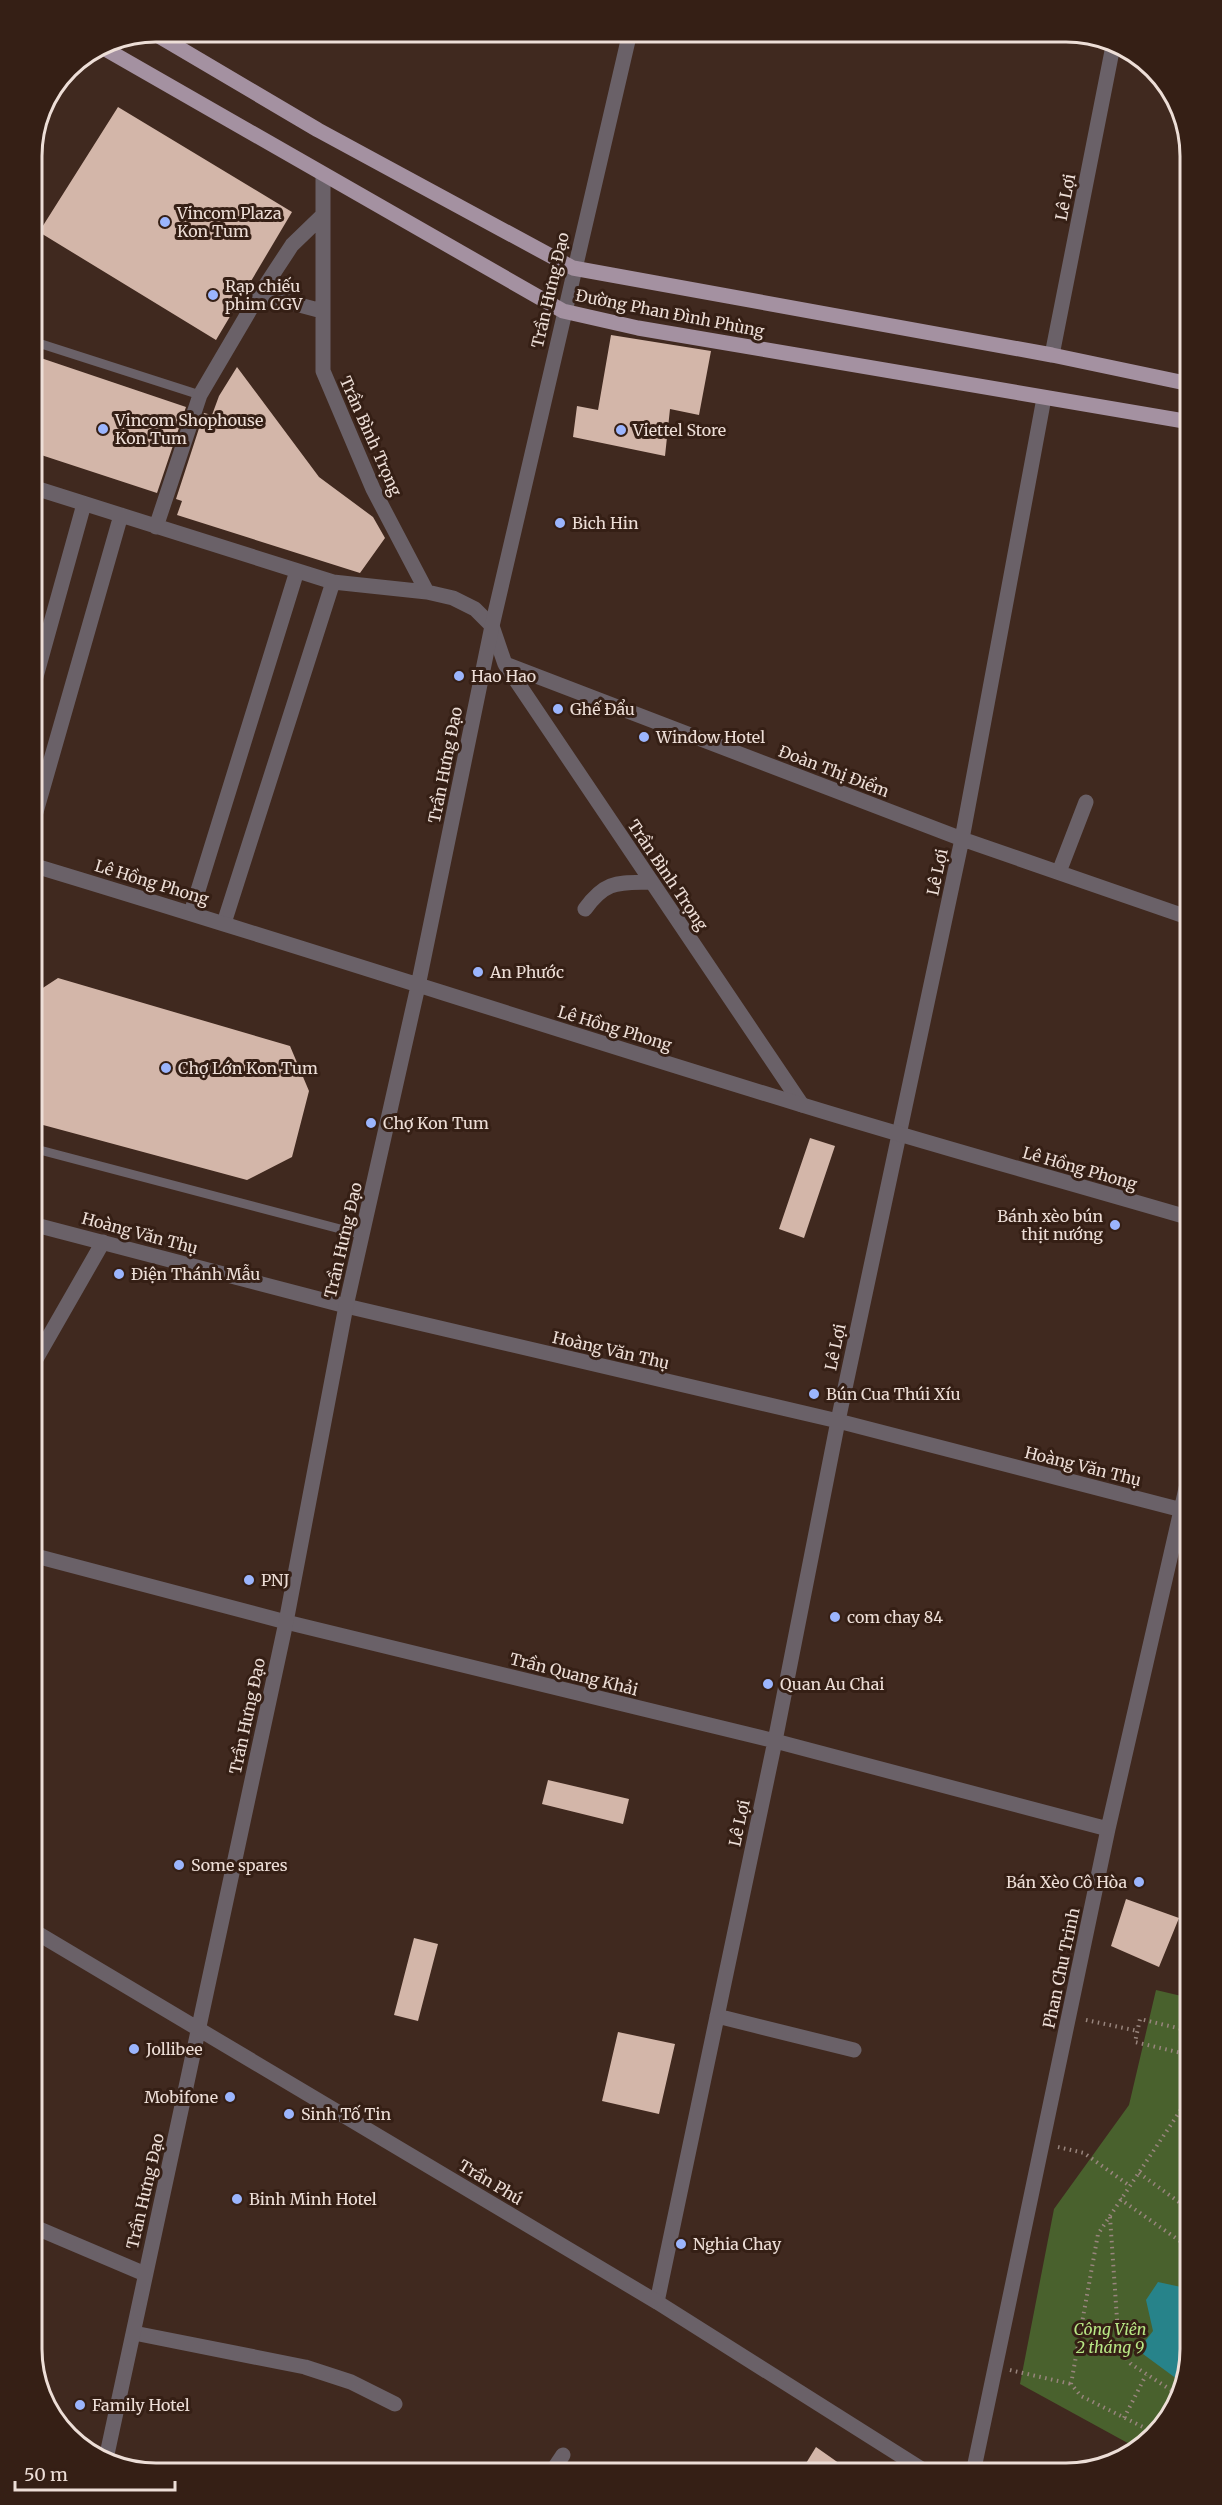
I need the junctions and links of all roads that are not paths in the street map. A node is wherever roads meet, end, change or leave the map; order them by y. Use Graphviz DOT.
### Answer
graph roads {
  1 [pos="169,42"];
  2 [pos="628,42"];
  3 [pos="110,52"];
  4 [pos="1112,52"];
  5 [pos="323,176"];
  6 [pos="323,215"];
  7 [pos="573,268"];
  8 [pos="254,303"];
  9 [pos="322,311"];
  10 [pos="563,311"];
  11 [pos="42,344"];
  12 [pos="1052,355"];
  13 [pos="1180,382"];
  14 [pos="200,395"];
  15 [pos="1044,398"];
  16 [pos="1180,420"];
  17 [pos="42,490"];
  18 [pos="84,504"];
  19 [pos="121,515"];
  20 [pos="156,526"];
  21 [pos="297,571"];
  22 [pos="333,582"];
  23 [pos="427,592"];
  24 [pos="492,626"];
  25 [pos="42,656"];
  26 [pos="506,664"];
  27 [pos="42,791"];
  28 [pos="1086,802"];
  29 [pos="962,839"];
  30 [pos="42,868"];
  31 [pos="1059,872"];
  32 [pos="651,882"];
  33 [pos="585,909"];
  34 [pos="191,913"];
  35 [pos="1180,914"];
  36 [pos="224,923"];
  37 [pos="418,986"];
  38 [pos="802,1105"];
  39 [pos="899,1134"];
  40 [pos="42,1151"];
  41 [pos="1180,1215"];
  42 [pos="42,1227"];
  43 [pos="363,1235"];
  44 [pos="103,1242"];
  45 [pos="346,1306"];
  46 [pos="42,1349"];
  47 [pos="838,1421"];
  48 [pos="1180,1509"];
  49 [pos="1180,1519"];
  50 [pos="42,1558"];
  51 [pos="286,1622"];
  52 [pos="775,1741"];
  53 [pos="1108,1829"];
  54 [pos="42,1936"];
  55 [pos="717,2016"];
  56 [pos="200,2030"];
  57 [pos="854,2049"];
  58 [pos="42,2230"];
  59 [pos="145,2274"];
  60 [pos="657,2302"];
  61 [pos="134,2333"];
  62 [pos="395,2404"];
  63 [pos="108,2452"];
  64 [pos="563,2454"];
  65 [pos="557,2463"];
  66 [pos="911,2463"];
  67 [pos="975,2463"];
  1 -- 7 [label="main road, Đường Phan Đình Phùng"];
  2 -- 7 [label="street, Trần Hưng Đạo"];
  3 -- 5 [label="main road, Đường Phan Đình Phùng"];
  4 -- 12 [label="street, Lê Lợi"];
  5 -- 6 [label="street, Trần Bình Trọng"];
  5 -- 10 [label="main road, Đường Phan Đình Phùng"];
  6 -- 8 [label="street"];
  6 -- 9 [label="street, Trần Bình Trọng"];
  7 -- 10 [label="street, Trần Hưng Đạo"];
  7 -- 12 [label="main road, Đường Phan Đình Phùng"];
  8 -- 9 [label="street"];
  8 -- 14 [label="street"];
  9 -- 23 [label="street, Trần Bình Trọng"];
  10 -- 15 [label="main road, Đường Phan Đình Phùng"];
  10 -- 24 [label="street, Trần Hưng Đạo"];
  11 -- 14 [label="lane"];
  12 -- 13 [label="main road, Đường Phan Đình Phùng"];
  14 -- 20 [label="street"];
  15 -- 16 [label="main road, Đường Phan Đình Phùng"];
  15 -- 29 [label="street, Lê Lợi"];
  17 -- 18 [label="street"];
  18 -- 19 [label="street"];
  18 -- 25 [label="street"];
  19 -- 20 [label="street"];
  19 -- 27 [label="street"];
  20 -- 21 [label="street"];
  21 -- 22 [label="street"];
  21 -- 34 [label="street"];
  22 -- 23 [label="street"];
  22 -- 36 [label="street"];
  23 -- 24 [label="street"];
  24 -- 26 [label="street"];
  24 -- 37 [label="street, Trần Hưng Đạo"];
  26 -- 29 [label="street, Đoàn Thị Điểm"];
  26 -- 32 [label="street, Trần Bình Trọng"];
  28 -- 31 [label="street"];
  29 -- 31 [label="street, Đoàn Thị Điểm"];
  29 -- 39 [label="street, Lê Lợi"];
  30 -- 34 [label="street, Lê Hồng Phong"];
  31 -- 35 [label="street, Đoàn Thị Điểm"];
  32 -- 33 [label="street"];
  32 -- 38 [label="street, Trần Bình Trọng"];
  34 -- 36 [label="street, Lê Hồng Phong"];
  36 -- 37 [label="street, Lê Hồng Phong"];
  37 -- 38 [label="street, Lê Hồng Phong"];
  37 -- 43 [label="street, Trần Hưng Đạo"];
  38 -- 39 [label="street, Lê Hồng Phong"];
  39 -- 41 [label="street, Lê Hồng Phong"];
  39 -- 47 [label="street, Lê Lợi"];
  40 -- 43 [label="lane"];
  42 -- 44 [label="street, Hoàng Văn Thụ"];
  43 -- 45 [label="street, Trần Hưng Đạo"];
  44 -- 45 [label="street, Hoàng Văn Thụ"];
  44 -- 46 [label="street"];
  45 -- 47 [label="street, Hoàng Văn Thụ"];
  45 -- 51 [label="street, Trần Hưng Đạo"];
  47 -- 48 [label="street, Hoàng Văn Thụ"];
  47 -- 52 [label="street, Lê Lợi"];
  49 -- 53 [label="street, Phan Chu Trinh"];
  50 -- 51 [label="street, Trần Quang Khải"];
  51 -- 52 [label="street, Trần Quang Khải"];
  51 -- 56 [label="street, Trần Hưng Đạo"];
  52 -- 53 [label="street, Trần Quang Khải"];
  52 -- 55 [label="street, Lê Lợi"];
  53 -- 67 [label="street, Phan Chu Trinh"];
  54 -- 56 [label="street, Trần Phú"];
  55 -- 57 [label="street"];
  55 -- 60 [label="street, Lê Lợi"];
  56 -- 59 [label="street, Trần Hưng Đạo"];
  56 -- 60 [label="street, Trần Phú"];
  58 -- 59 [label="street"];
  59 -- 61 [label="street, Trần Hưng Đạo"];
  60 -- 66 [label="street, Trần Phú"];
  61 -- 62 [label="street"];
  61 -- 63 [label="street, Trần Hưng Đạo"];
  64 -- 65 [label="street"];
}
